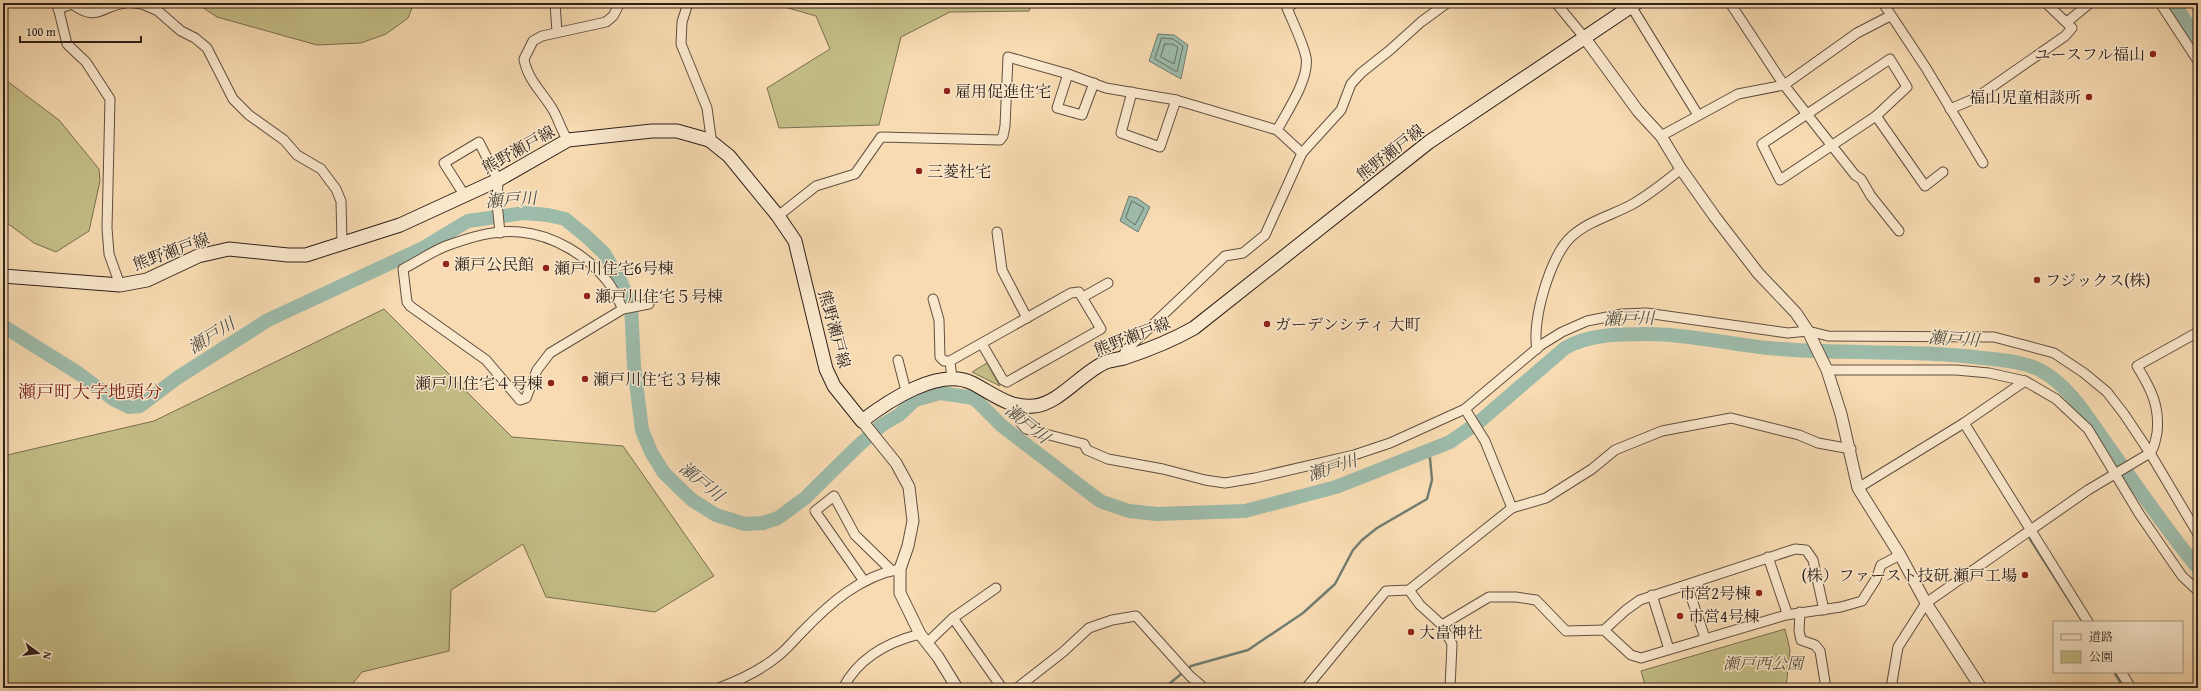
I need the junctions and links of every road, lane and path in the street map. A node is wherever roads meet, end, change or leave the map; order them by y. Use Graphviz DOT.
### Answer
graph roads {
  1 [pos="125,3"];
  2 [pos="134,3"];
  3 [pos="555,3"];
  4 [pos="620,3"];
  5 [pos="688,3"];
  6 [pos="1294,3"];
  7 [pos="1447,3"];
  8 [pos="1556,3"];
  9 [pos="1730,3"];
  10 [pos="1883,3"];
  11 [pos="2046,3"];
  12 [pos="2090,3"];
  13 [pos="2160,3"];
  14 [pos="1634,5"];
  15 [pos="58,6"];
  16 [pos="1890,16"];
  17 [pos="2067,22"];
  18 [pos="557,32"];
  19 [pos="1584,37"];
  20 [pos="2198,61"];
  21 [pos="1068,74"];
  22 [pos="1094,83"];
  23 [pos="1784,85"];
  24 [pos="1132,92"];
  25 [pos="1176,100"];
  26 [pos="1950,109"];
  27 [pos="1698,115"];
  28 [pos="1807,115"];
  29 [pos="1876,116"];
  30 [pos="1277,130"];
  31 [pos="1660,136"];
  32 [pos="568,140"];
  33 [pos="709,140"];
  34 [pos="1833,145"];
  35 [pos="1302,153"];
  36 [pos="1983,163"];
  37 [pos="1681,169"];
  38 [pos="1943,172"];
  39 [pos="498,180"];
  40 [pos="465,196"];
  41 [pos="778,216"];
  42 [pos="500,230"];
  43 [pos="1899,231"];
  44 [pos="997,232"];
  45 [pos="342,243"];
  46 [pos="3,276"];
  47 [pos="1108,283"];
  48 [pos="120,285"];
  49 [pos="1083,297"];
  50 [pos="933,299"];
  51 [pos="649,304"];
  52 [pos="626,308"];
  53 [pos="1027,318"];
  54 [pos="2198,332"];
  55 [pos="1810,334"];
  56 [pos="982,344"];
  57 [pos="1537,349"];
  58 [pos="1122,358"];
  59 [pos="898,360"];
  60 [pos="950,361"];
  61 [pos="1826,368"];
  62 [pos="952,378"];
  63 [pos="2025,381"];
  64 [pos="906,391"];
  65 [pos="1019,407"];
  66 [pos="1466,410"];
  67 [pos="864,424"];
  68 [pos="1964,424"];
  69 [pos="1851,449"];
  70 [pos="2150,454"];
  71 [pos="2117,473"];
  72 [pos="1858,488"];
  73 [pos="1512,508"];
  74 [pos="2031,530"];
  75 [pos="2198,534"];
  76 [pos="1900,555"];
  77 [pos="1768,557"];
  78 [pos="896,569"];
  79 [pos="864,581"];
  80 [pos="1686,585"];
  81 [pos="996,588"];
  82 [pos="1409,590"];
  83 [pos="2198,591"];
  84 [pos="1652,595"];
  85 [pos="1926,603"];
  86 [pos="1786,610"];
  87 [pos="1824,610"];
  88 [pos="1800,612"];
  89 [pos="953,618"];
  90 [pos="2087,621"];
  91 [pos="1442,625"];
  92 [pos="1604,630"];
  93 [pos="920,634"];
  94 [pos="1704,635"];
  95 [pos="927,643"];
  96 [pos="1668,646"];
  97 [pos="2122,673"];
  98 [pos="719,688"];
  99 [pos="843,688"];
  100 [pos="957,688"];
  101 [pos="1002,688"];
  102 [pos="1017,688"];
  103 [pos="1204,688"];
  104 [pos="1306,688"];
  105 [pos="1450,688"];
  106 [pos="1826,688"];
  107 [pos="1891,688"];
  108 [pos="1981,688"];
  109 [pos="2131,688"];
  1 -- 15 [label="street"];
  2 -- 45 [label="street"];
  3 -- 18 [label="street"];
  4 -- 18 [label="street"];
  5 -- 33 [label="street"];
  6 -- 30 [label="street"];
  7 -- 35 [label="street"];
  8 -- 19 [label="street"];
  9 -- 23 [label="street"];
  10 -- 16 [label="street"];
  11 -- 17 [label="street"];
  12 -- 17 [label="street"];
  13 -- 20 [label="street"];
  14 -- 19 [label="main road, 熊野瀬戸線"];
  14 -- 27 [label="street"];
  15 -- 48 [label="street"];
  16 -- 23 [label="street"];
  16 -- 26 [label="street"];
  17 -- 26 [label="street"];
  18 -- 32 [label="street"];
  19 -- 31 [label="street"];
  19 -- 58 [label="main road, 熊野瀬戸線"];
  21 -- 22 [label="street"];
  21 -- 22 [label="street"];
  21 -- 41 [label="street"];
  22 -- 24 [label="street"];
  23 -- 27 [label="street"];
  23 -- 28 [label="street"];
  24 -- 25 [label="street"];
  24 -- 25 [label="street"];
  25 -- 30 [label="street"];
  26 -- 36 [label="street"];
  27 -- 31 [label="street"];
  28 -- 29 [label="street"];
  28 -- 34 [label="street"];
  28 -- 34 [label="street"];
  29 -- 34 [label="street"];
  29 -- 38 [label="street"];
  30 -- 35 [label="street"];
  31 -- 37 [label="street"];
  32 -- 33 [label="main road, 熊野瀬戸線"];
  32 -- 39 [label="main road, 熊野瀬戸線"];
  33 -- 41 [label="main road, 熊野瀬戸線"];
  34 -- 43 [label="street"];
  35 -- 58 [label="street"];
  37 -- 55 [label="street"];
  37 -- 57 [label="street"];
  39 -- 40 [label="main road, 熊野瀬戸線"];
  39 -- 40 [label="street"];
  39 -- 42 [label="street"];
  40 -- 45 [label="main road, 熊野瀬戸線"];
  41 -- 67 [label="main road, 熊野瀬戸線"];
  42 -- 52 [label="street"];
  42 -- 52 [label="street"];
  44 -- 53 [label="street"];
  45 -- 48 [label="main road, 熊野瀬戸線"];
  46 -- 48 [label="main road, 熊野瀬戸線"];
  47 -- 49 [label="street"];
  49 -- 53 [label="street"];
  49 -- 56 [label="street"];
  50 -- 60 [label="street"];
  51 -- 52 [label="street"];
  53 -- 56 [label="street"];
  54 -- 70 [label="street"];
  55 -- 57 [label="street"];
  55 -- 61 [label="street"];
  55 -- 70 [label="street"];
  56 -- 60 [label="street"];
  57 -- 66 [label="street"];
  58 -- 65 [label="main road, 熊野瀬戸線"];
  59 -- 64 [label="street"];
  60 -- 62 [label="street"];
  61 -- 63 [label="street"];
  61 -- 69 [label="street"];
  62 -- 64 [label="main road"];
  62 -- 65 [label="main road"];
  63 -- 68 [label="street"];
  63 -- 71 [label="street"];
  64 -- 67 [label="main road"];
  65 -- 66 [label="street"];
  66 -- 73 [label="street"];
  67 -- 78 [label="street"];
  68 -- 72 [label="street"];
  68 -- 74 [label="street"];
  69 -- 72 [label="street"];
  69 -- 73 [label="street"];
  70 -- 71 [label="street"];
  70 -- 75 [label="street"];
  71 -- 74 [label="street"];
  71 -- 83 [label="street"];
  72 -- 76 [label="street"];
  73 -- 82 [label="street"];
  74 -- 85 [label="street"];
  74 -- 90 [label="street"];
  76 -- 85 [label="street"];
  76 -- 87 [label="street"];
  77 -- 80 [label="street"];
  77 -- 86 [label="street"];
  77 -- 87 [label="street"];
  78 -- 79 [label="street"];
  78 -- 79 [label="street"];
  78 -- 93 [label="street"];
  79 -- 98 [label="street"];
  80 -- 84 [label="street"];
  80 -- 94 [label="street"];
  81 -- 89 [label="street"];
  82 -- 91 [label="street"];
  82 -- 104 [label="street"];
  84 -- 92 [label="street"];
  84 -- 96 [label="street"];
  85 -- 107 [label="street"];
  85 -- 108 [label="street"];
  87 -- 88 [label="street"];
  88 -- 92 [label="street"];
  88 -- 106 [label="street"];
  89 -- 95 [label="street"];
  89 -- 101 [label="street"];
  91 -- 92 [label="street"];
  91 -- 105 [label="street"];
  93 -- 95 [label="street"];
  93 -- 99 [label="street"];
  95 -- 100 [label="street"];
  97 -- 109 [label="street"];
  102 -- 103 [label="street"];
}
